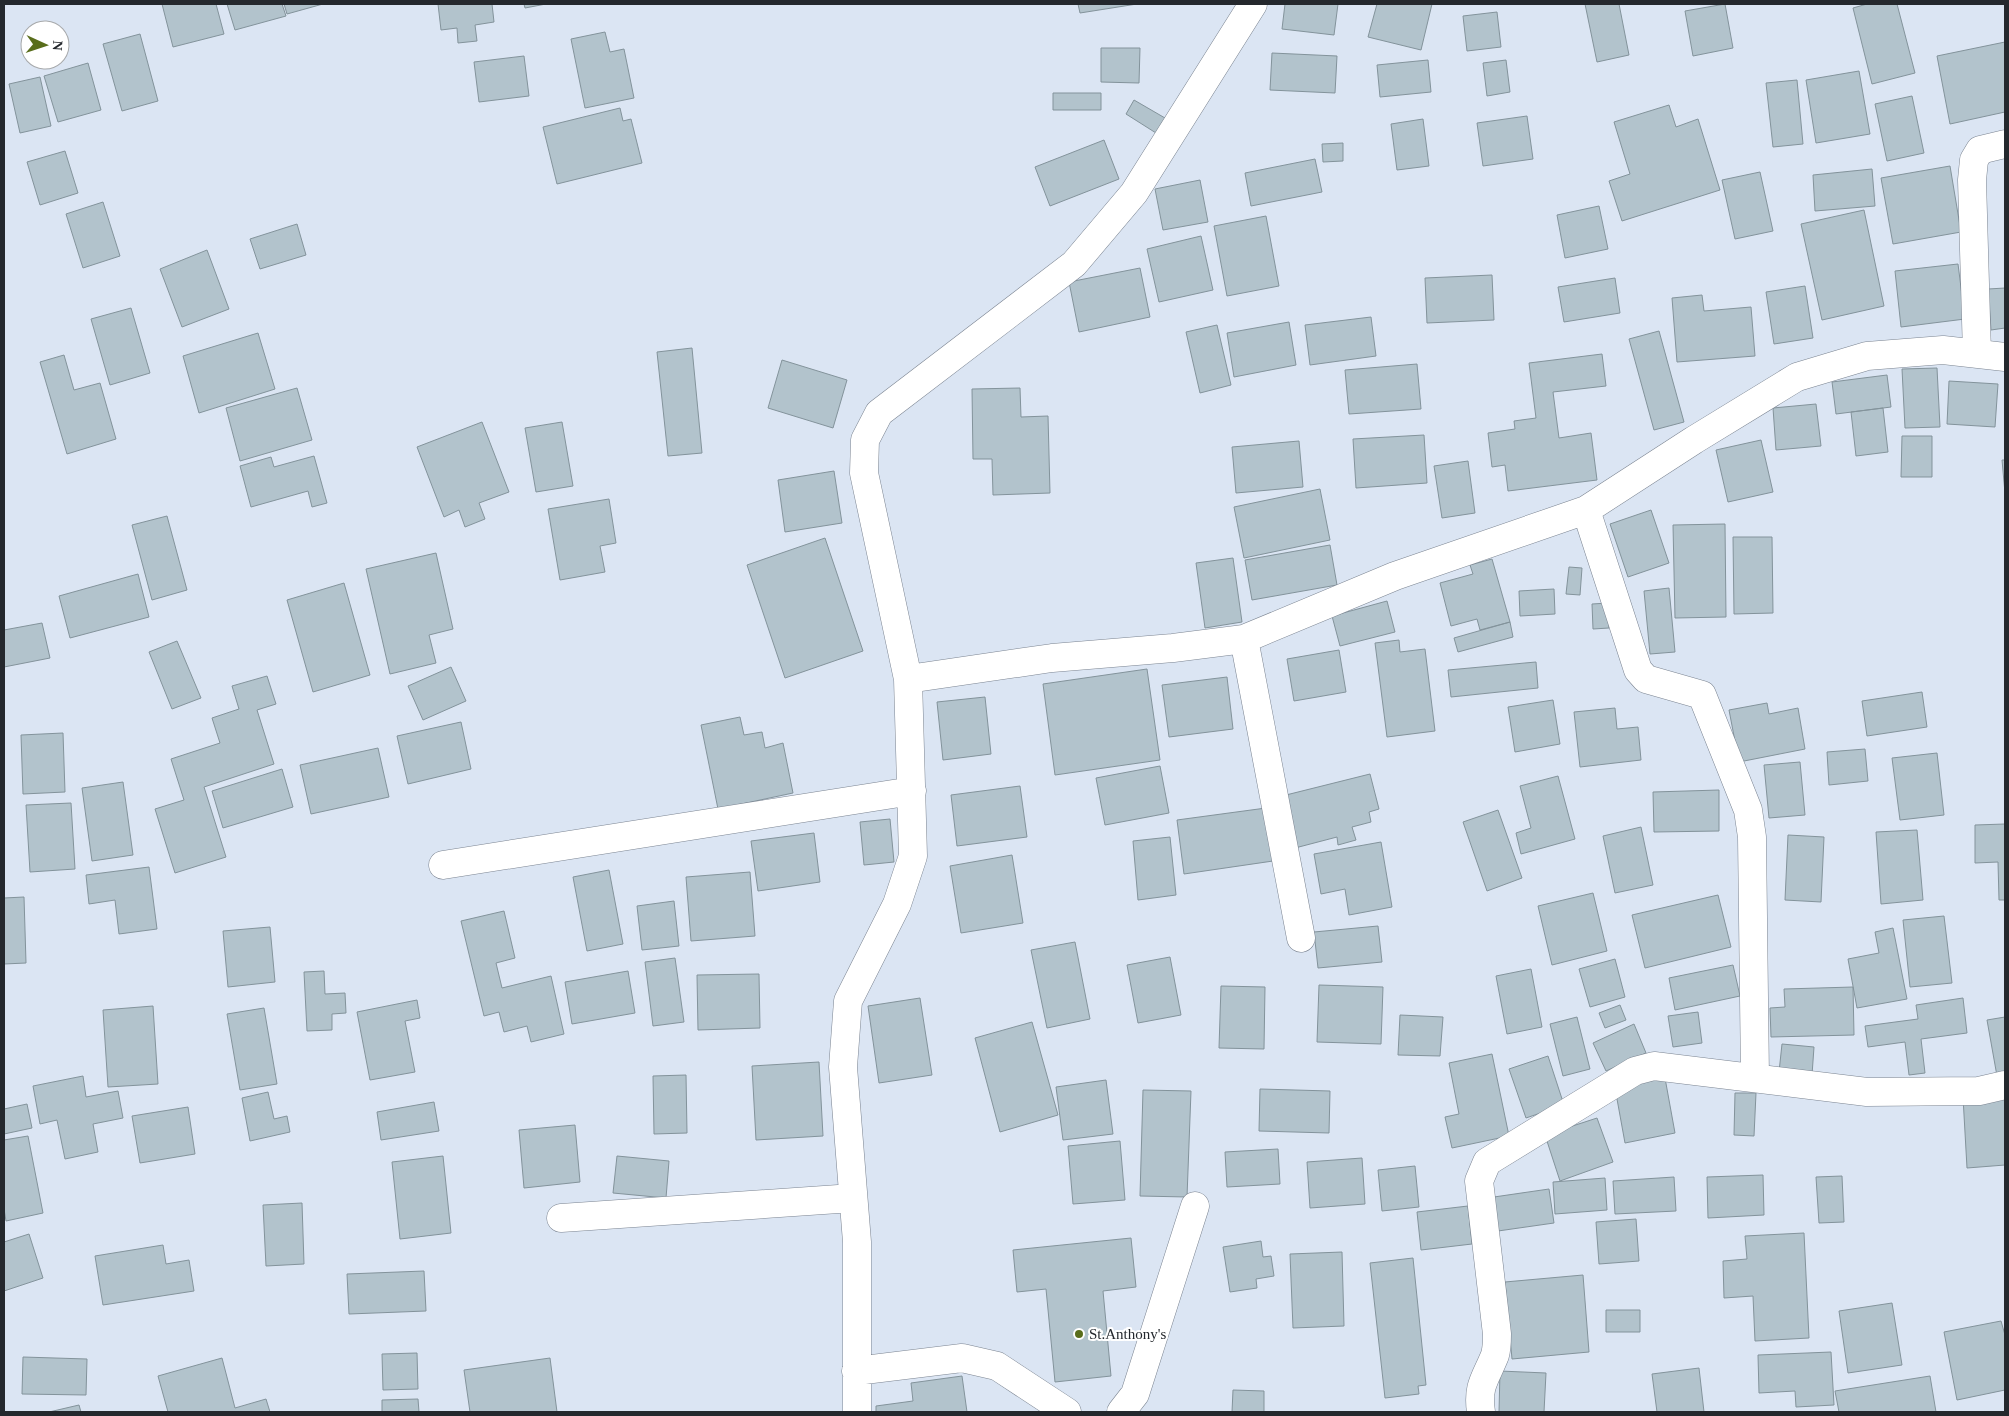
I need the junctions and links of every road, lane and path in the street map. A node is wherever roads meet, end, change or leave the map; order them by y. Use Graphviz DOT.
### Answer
graph roads {
  1 [pos="1253,4"];
  2 [pos="2005,144"];
  3 [pos="1977,354"];
  4 [pos="2005,357"];
  5 [pos="1586,510"];
  6 [pos="1244,639"];
  7 [pos="908,680"];
  8 [pos="912,792"];
  9 [pos="443,865"];
  10 [pos="1301,938"];
  11 [pos="1755,1078"];
  12 [pos="2005,1085"];
  13 [pos="853,1198"];
  14 [pos="1195,1206"];
  15 [pos="561,1218"];
  16 [pos="856,1371"];
  17 [pos="857,1412"];
  18 [pos="1067,1412"];
  19 [pos="1121,1412"];
  20 [pos="1481,1412"];
  1 -- 7 [label="street"];
  2 -- 3 [label="street"];
  3 -- 4 [label="street"];
  3 -- 5 [label="street"];
  5 -- 6 [label="street"];
  5 -- 11 [label="street"];
  6 -- 7 [label="street"];
  6 -- 10 [label="street"];
  7 -- 8 [label="street"];
  8 -- 9 [label="street"];
  8 -- 13 [label="street"];
  11 -- 12 [label="street"];
  11 -- 20 [label="street"];
  13 -- 15 [label="street"];
  13 -- 16 [label="street"];
  14 -- 19 [label="street"];
  16 -- 17 [label="street"];
  16 -- 18 [label="street"];
}
